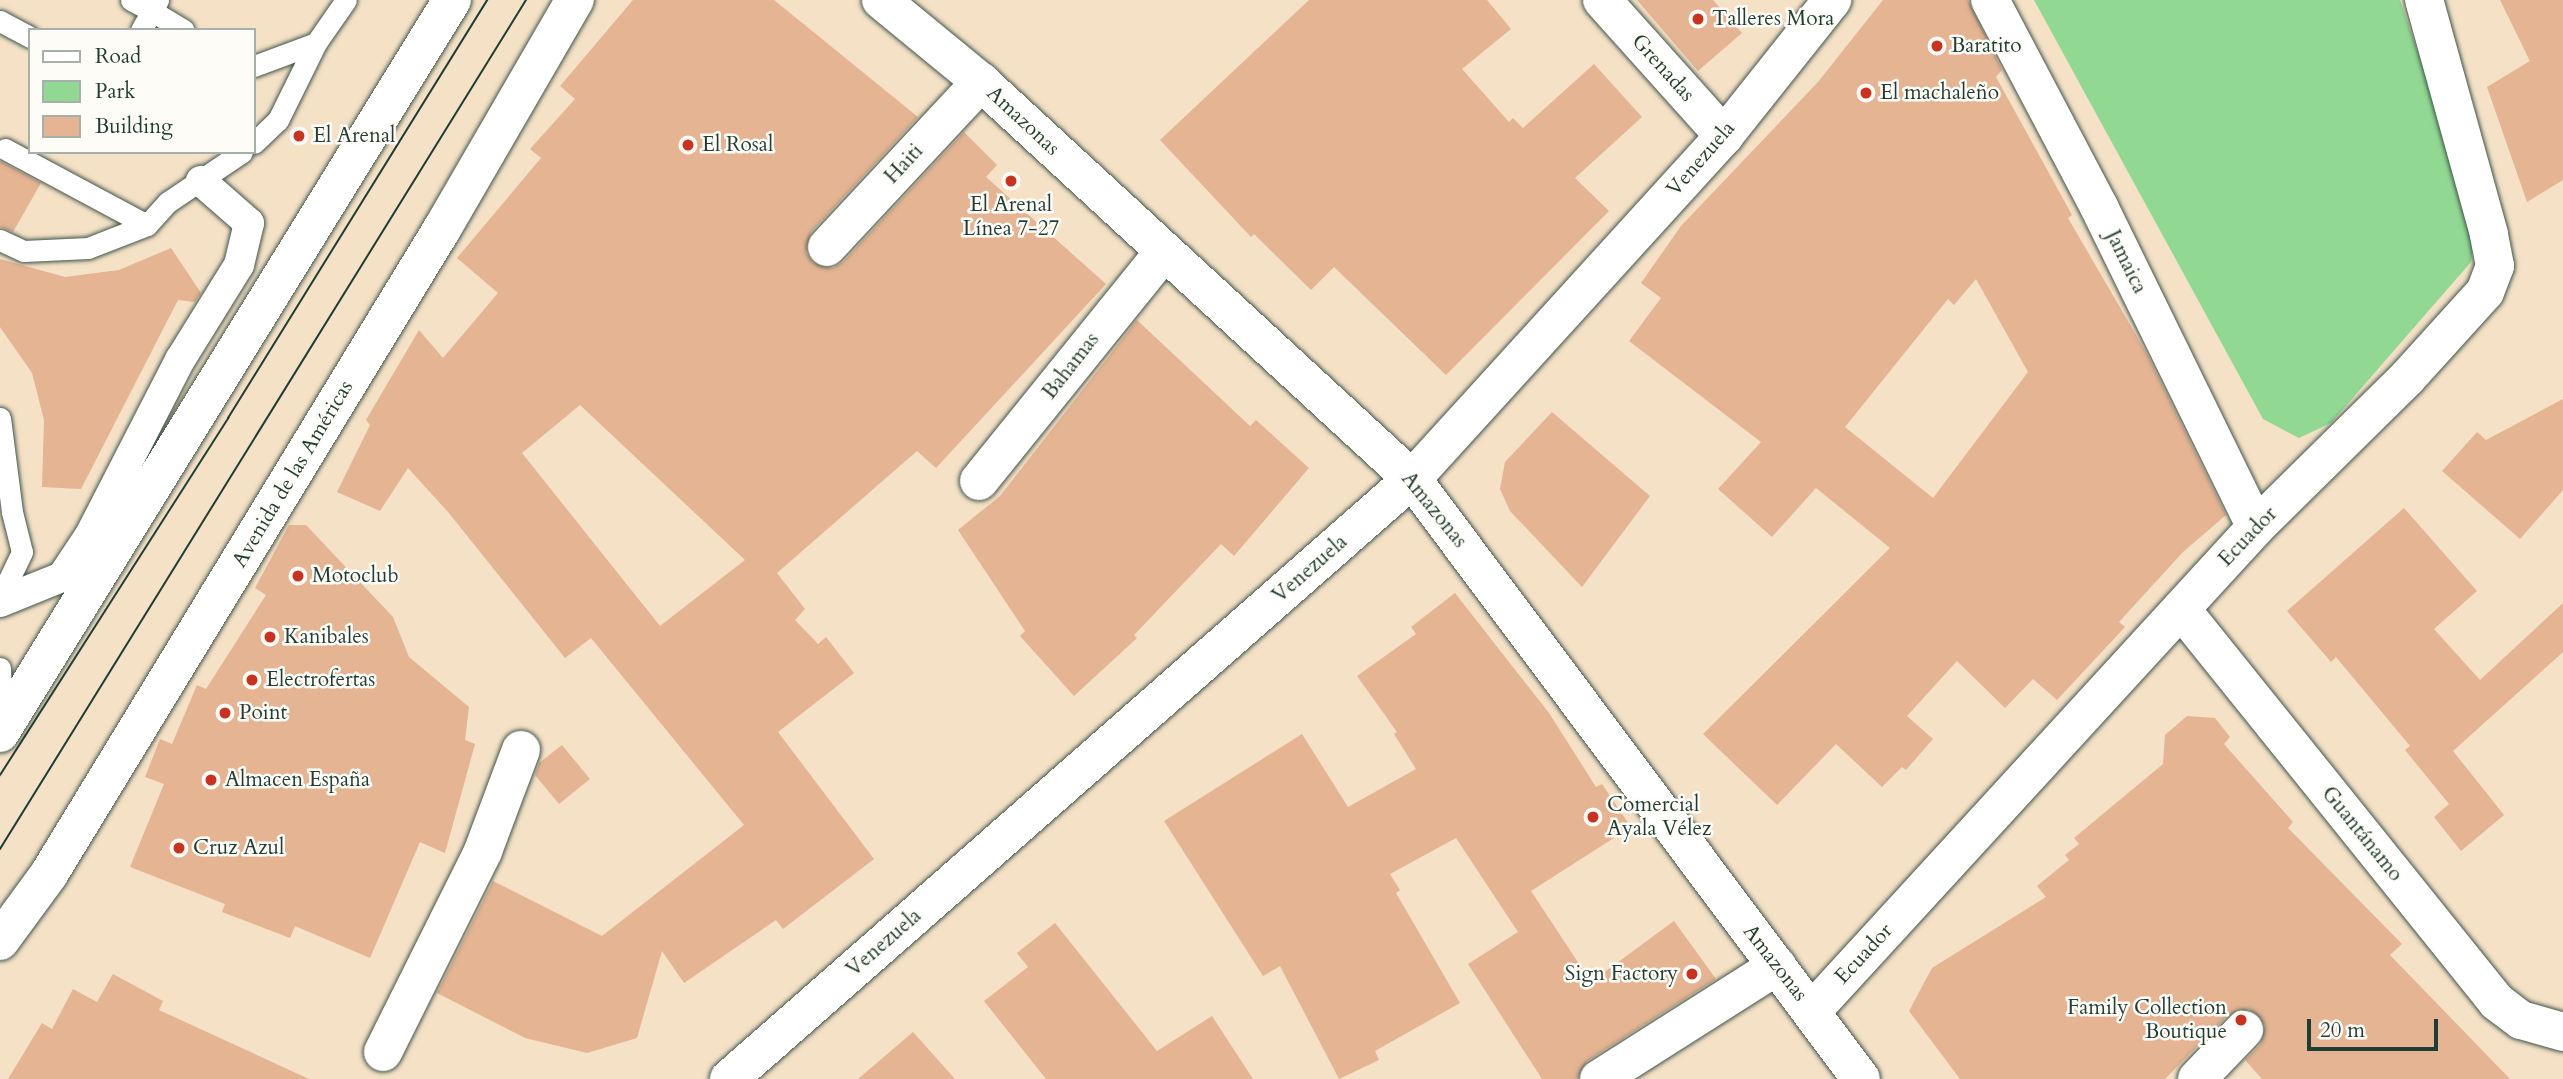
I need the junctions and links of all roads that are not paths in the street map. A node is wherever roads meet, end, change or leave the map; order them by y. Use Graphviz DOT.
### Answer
graph roads {
  1 [pos="131,0"];
  2 [pos="346,0"];
  3 [pos="452,0"];
  4 [pos="575,0"];
  5 [pos="881,0"];
  6 [pos="1602,0"];
  7 [pos="1832,0"];
  8 [pos="1990,0"];
  9 [pos="2424,0"];
  10 [pos="155,5"];
  11 [pos="0,22"];
  12 [pos="142,28"];
  13 [pos="182,28"];
  14 [pos="28,36"];
  15 [pos="316,43"];
  16 [pos="256,65"];
  17 [pos="981,82"];
  18 [pos="1724,136"];
  19 [pos="256,141"];
  20 [pos="5,149"];
  21 [pos="239,154"];
  22 [pos="201,181"];
  23 [pos="147,225"];
  24 [pos="0,240"];
  25 [pos="827,247"];
  26 [pos="1164,252"];
  27 [pos="0,418"];
  28 [pos="5,478"];
  29 [pos="1412,479"];
  30 [pos="979,481"];
  31 [pos="2256,527"];
  32 [pos="0,600"];
  33 [pos="2181,609"];
  34 [pos="0,668"];
  35 [pos="1,731"];
  36 [pos="521,750"];
  37 [pos="0,941"];
  38 [pos="1777,966"];
  39 [pos="1812,1011"];
  40 [pos="2244,1030"];
  41 [pos="2563,1032"];
  42 [pos="383,1052"];
  43 [pos="729,1079"];
  44 [pos="1599,1079"];
  45 [pos="1861,1079"];
  46 [pos="2197,1079"];
  1 -- 10 [label="lane"];
  2 -- 15 [label="lane"];
  3 -- 35 [label="street"];
  4 -- 37 [label="street, Avenida de las Américas"];
  5 -- 17 [label="street, Amazonas"];
  6 -- 18 [label="street, Grenadas"];
  7 -- 18 [label="street, Venezuela"];
  8 -- 31 [label="street, Jamaica"];
  9 -- 31 [label="street, Ecuador"];
  10 -- 12 [label="lane"];
  10 -- 13 [label="lane"];
  11 -- 14 [label="lane"];
  15 -- 16 [label="lane"];
  15 -- 19 [label="lane"];
  17 -- 25 [label="street, Haiti"];
  17 -- 26 [label="street, Amazonas"];
  18 -- 29 [label="street, Venezuela"];
  20 -- 23 [label="lane"];
  21 -- 22 [label="lane"];
  22 -- 23 [label="lane"];
  22 -- 32 [label="street"];
  23 -- 24 [label="lane"];
  26 -- 29 [label="street, Amazonas"];
  26 -- 30 [label="street, Bahamas"];
  27 -- 28 [label="lane"];
  28 -- 32 [label="lane"];
  29 -- 38 [label="street, Amazonas"];
  29 -- 43 [label="street, Venezuela"];
  31 -- 33 [label="street, Ecuador"];
  33 -- 39 [label="street, Ecuador"];
  33 -- 41 [label="street, Guantánamo"];
  34 -- 35 [label="lane"];
  36 -- 42 [label="street"];
  38 -- 39 [label="street, Amazonas"];
  38 -- 44 [label="street"];
  39 -- 45 [label="street, Amazonas"];
  40 -- 46 [label="street"];
}
